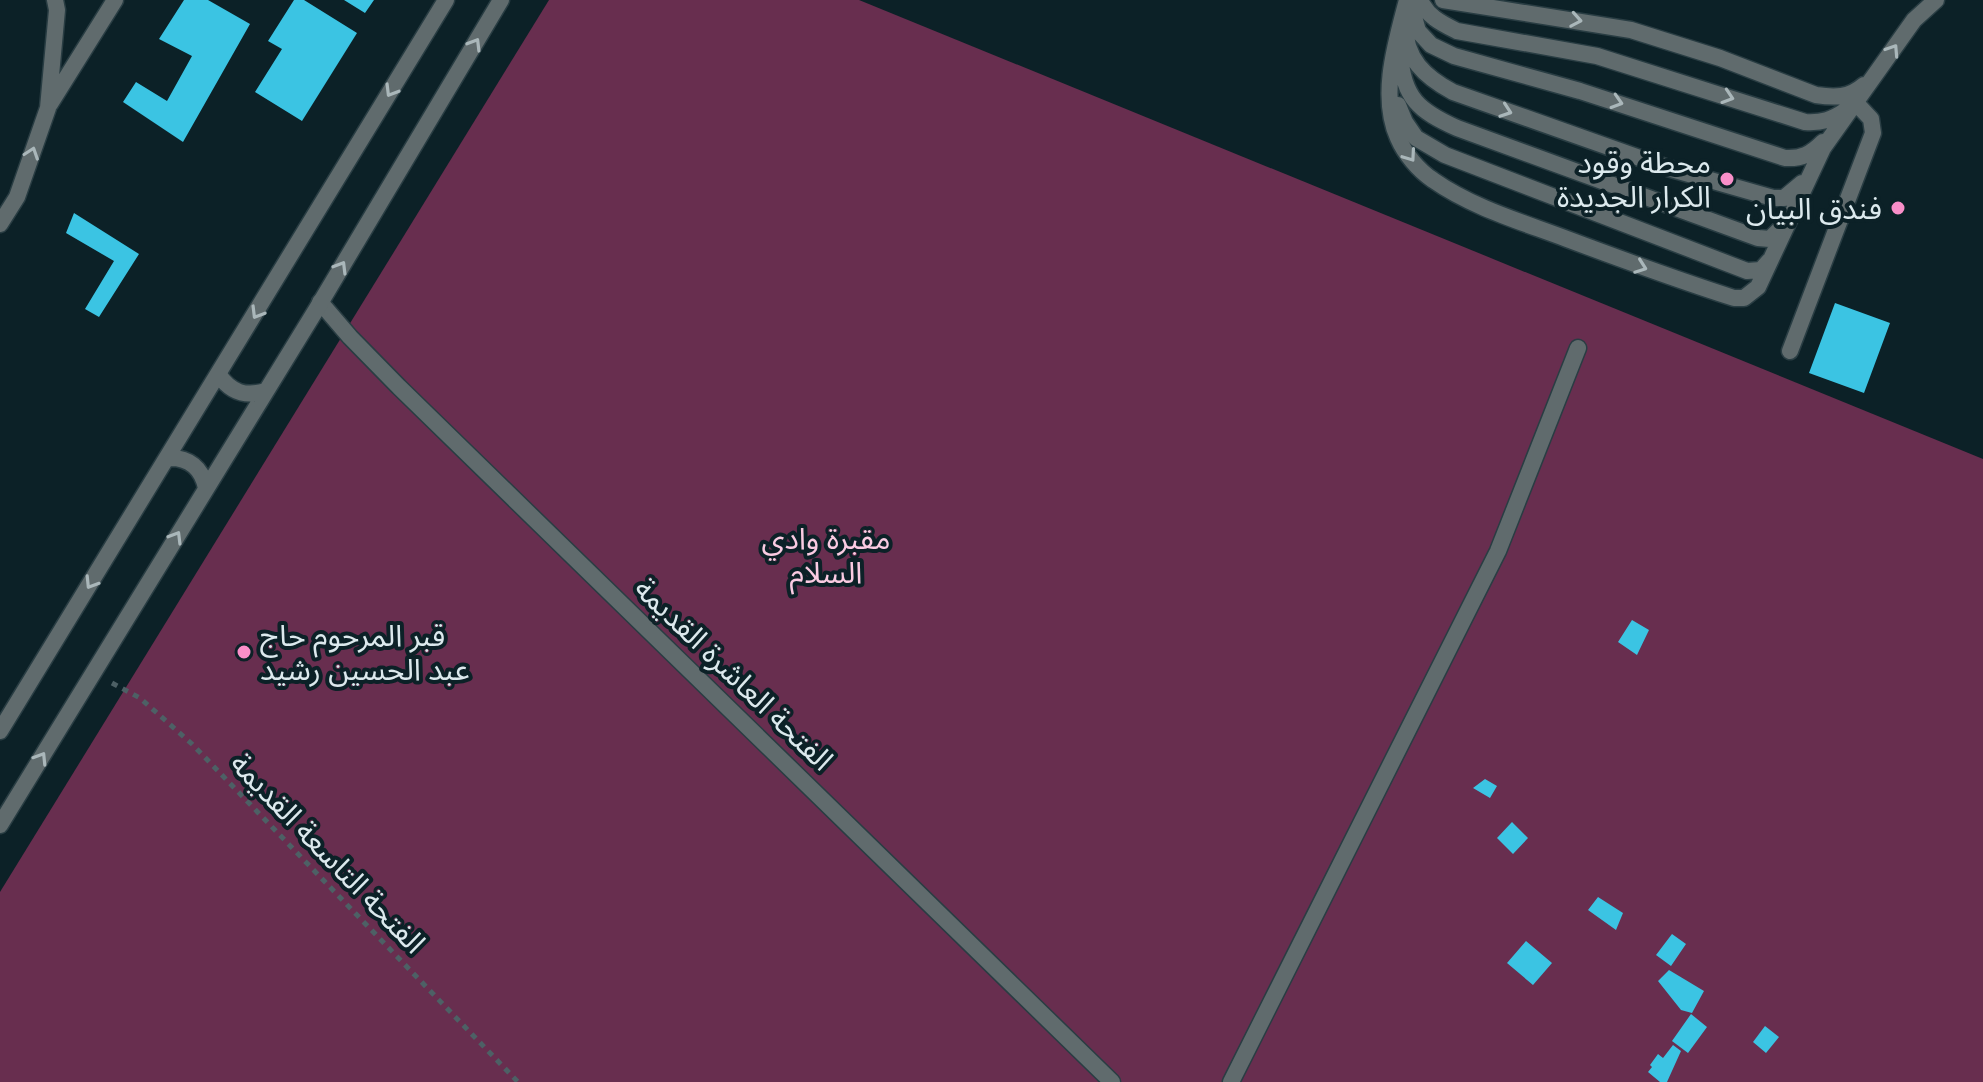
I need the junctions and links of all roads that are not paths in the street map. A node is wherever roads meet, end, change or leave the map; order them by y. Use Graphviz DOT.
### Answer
graph roads {
  1 [pos="55,0"];
  2 [pos="115,0"];
  3 [pos="446,0"];
  4 [pos="501,0"];
  5 [pos="1443,0"];
  6 [pos="1936,0"];
  7 [pos="1410,2"];
  8 [pos="1399,32"];
  9 [pos="1876,75"];
  10 [pos="1391,85"];
  11 [pos="1855,104"];
  12 [pos="48,108"];
  13 [pos="1838,125"];
  14 [pos="1813,168"];
  15 [pos="1789,219"];
  16 [pos="0,224"];
  17 [pos="1776,250"];
  18 [pos="320,302"];
  19 [pos="1578,348"];
  20 [pos="1790,351"];
  21 [pos="219,375"];
  22 [pos="266,391"];
  23 [pos="168,458"];
  24 [pos="206,488"];
  25 [pos="0,731"];
  26 [pos="0,825"];
  27 [pos="1112,1082"];
  28 [pos="1231,1082"];
  1 -- 12 [label="street"];
  2 -- 12 [label="street"];
  3 -- 21 [label="street, one-way"];
  18 -- 4 [label="street, one-way"];
  5 -- 9 [label="street, one-way"];
  9 -- 6 [label="street, one-way"];
  7 -- 8 [label="street"];
  7 -- 11 [label="street, one-way"];
  7 -- 13 [label="street, one-way"];
  7 -- 14 [label="street, one-way"];
  8 -- 10 [label="street"];
  8 -- 15 [label="street"];
  9 -- 11 [label="street"];
  10 -- 17 [label="street"];
  10 -- 17 [label="street, one-way"];
  11 -- 13 [label="street"];
  11 -- 20 [label="street"];
  16 -- 12 [label="street, one-way"];
  13 -- 14 [label="street"];
  14 -- 15 [label="street"];
  15 -- 17 [label="street"];
  18 -- 22 [label="street"];
  18 -- 27 [label="street, الفتحة العاشرة القديمة"];
  19 -- 28 [label="street"];
  21 -- 22 [label="street"];
  21 -- 23 [label="street"];
  22 -- 24 [label="street"];
  23 -- 24 [label="street"];
  23 -- 25 [label="street, one-way"];
  26 -- 24 [label="street, one-way"];
}
